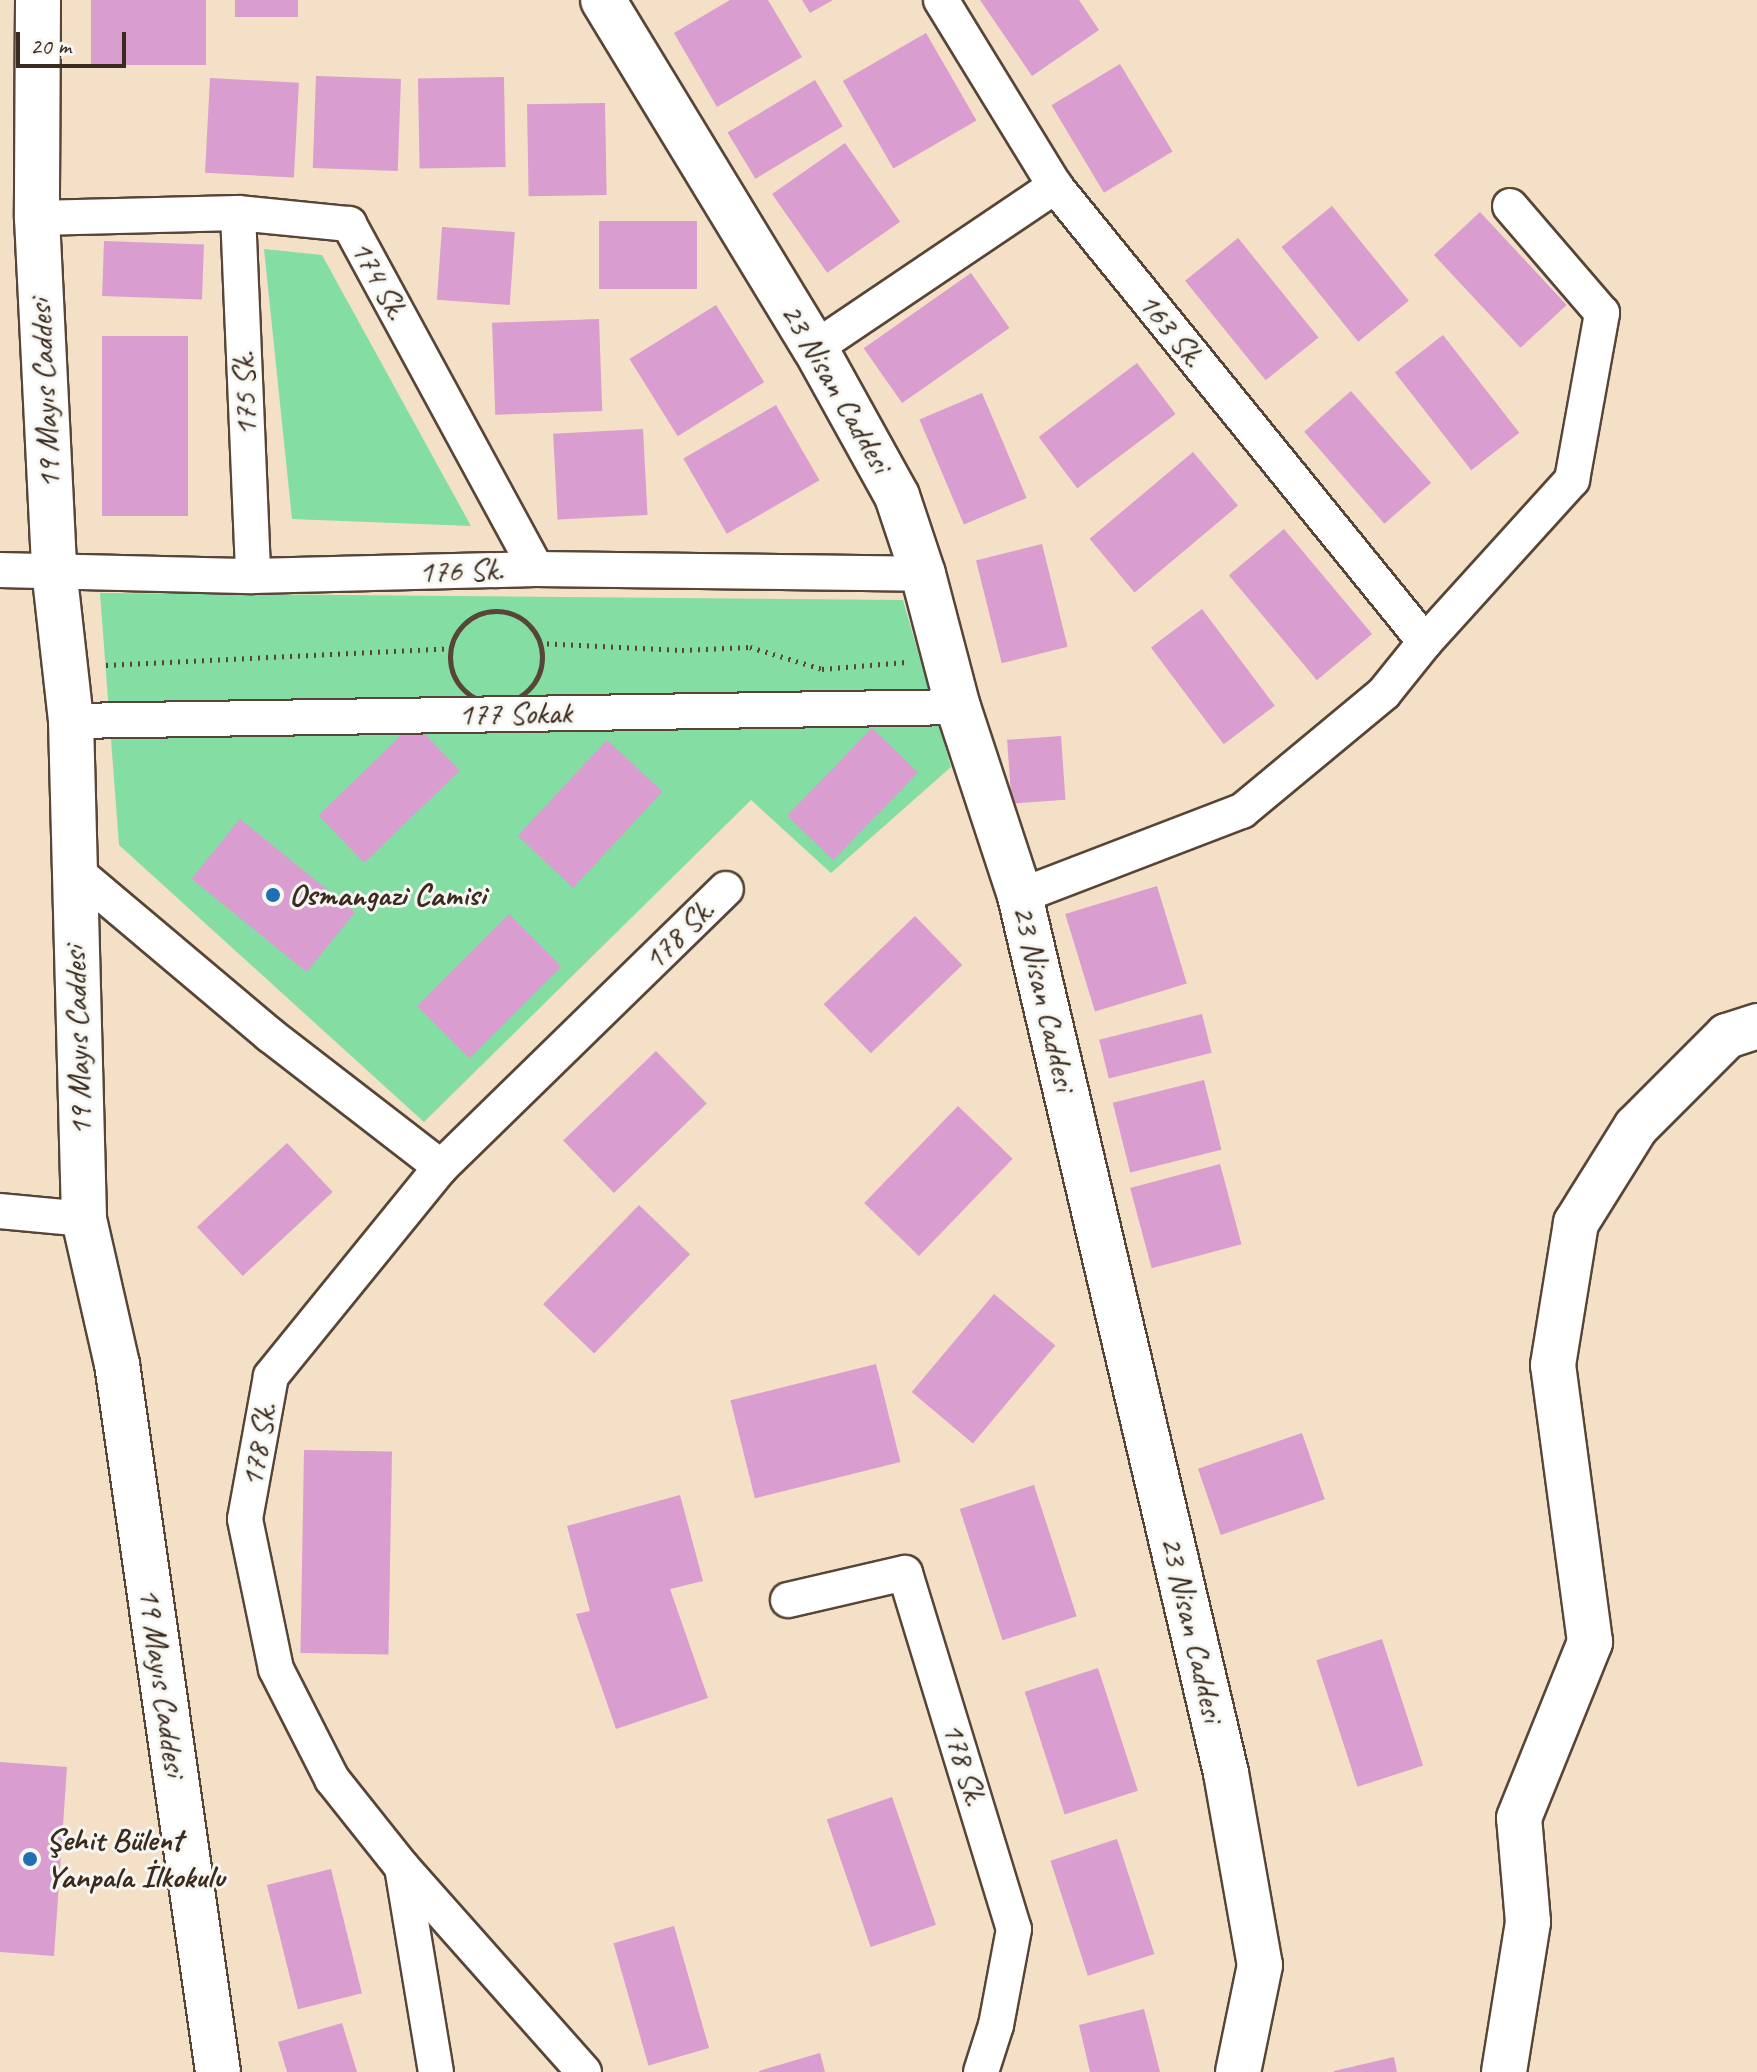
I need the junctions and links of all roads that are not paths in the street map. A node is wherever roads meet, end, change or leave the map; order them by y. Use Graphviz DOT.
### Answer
graph roads {
  1 [pos="38,0"];
  2 [pos="603,0"];
  3 [pos="941,0"];
  4 [pos="1055,186"];
  5 [pos="1510,206"];
  6 [pos="238,213"];
  7 [pos="37,218"];
  8 [pos="815,348"];
  9 [pos="54,569"];
  10 [pos="536,569"];
  11 [pos="0,570"];
  12 [pos="923,574"];
  13 [pos="253,576"];
  14 [pos="1425,642"];
  15 [pos="958,707"];
  16 [pos="71,721"];
  17 [pos="73,869"];
  18 [pos="726,889"];
  19 [pos="1020,896"];
  20 [pos="1757,1026"];
  21 [pos="441,1167"];
  22 [pos="0,1211"];
  23 [pos="84,1219"];
  24 [pos="788,1600"];
  25 [pos="402,1867"];
  26 [pos="218,2072"];
  27 [pos="436,2072"];
  28 [pos="584,2072"];
  29 [pos="981,2072"];
  30 [pos="1238,2072"];
  31 [pos="1504,2072"];
  1 -- 7 [label="street, 19 Mayıs Caddesi"];
  2 -- 8 [label="street, 23 Nisan Caddesi"];
  3 -- 4 [label="street, 163 Sk."];
  4 -- 8 [label="street"];
  4 -- 14 [label="street, 163 Sk."];
  5 -- 14 [label="street"];
  6 -- 7 [label="street, 174 Sk."];
  6 -- 10 [label="street, 174 Sk."];
  6 -- 13 [label="street, 175 Sk."];
  7 -- 9 [label="street, 19 Mayıs Caddesi"];
  8 -- 12 [label="street, 23 Nisan Caddesi"];
  9 -- 11 [label="street, 176 Sk."];
  9 -- 13 [label="street, 176 Sk."];
  9 -- 16 [label="street, 19 Mayıs Caddesi"];
  10 -- 12 [label="street, 176 Sk."];
  10 -- 13 [label="street, 176 Sk."];
  12 -- 15 [label="street, 23 Nisan Caddesi"];
  14 -- 19 [label="street"];
  15 -- 16 [label="street, 177 Sokak"];
  15 -- 19 [label="street, 23 Nisan Caddesi"];
  16 -- 17 [label="street, 19 Mayıs Caddesi"];
  17 -- 21 [label="street"];
  17 -- 23 [label="street, 19 Mayıs Caddesi"];
  18 -- 21 [label="street, 178 Sk."];
  19 -- 30 [label="street, 23 Nisan Caddesi"];
  20 -- 31 [label="street"];
  21 -- 25 [label="street, 178 Sk."];
  22 -- 23 [label="street"];
  23 -- 26 [label="street, 19 Mayıs Caddesi"];
  24 -- 29 [label="street, 178 Sk."];
  25 -- 27 [label="street"];
  25 -- 28 [label="street, 178 Sk."];
}
